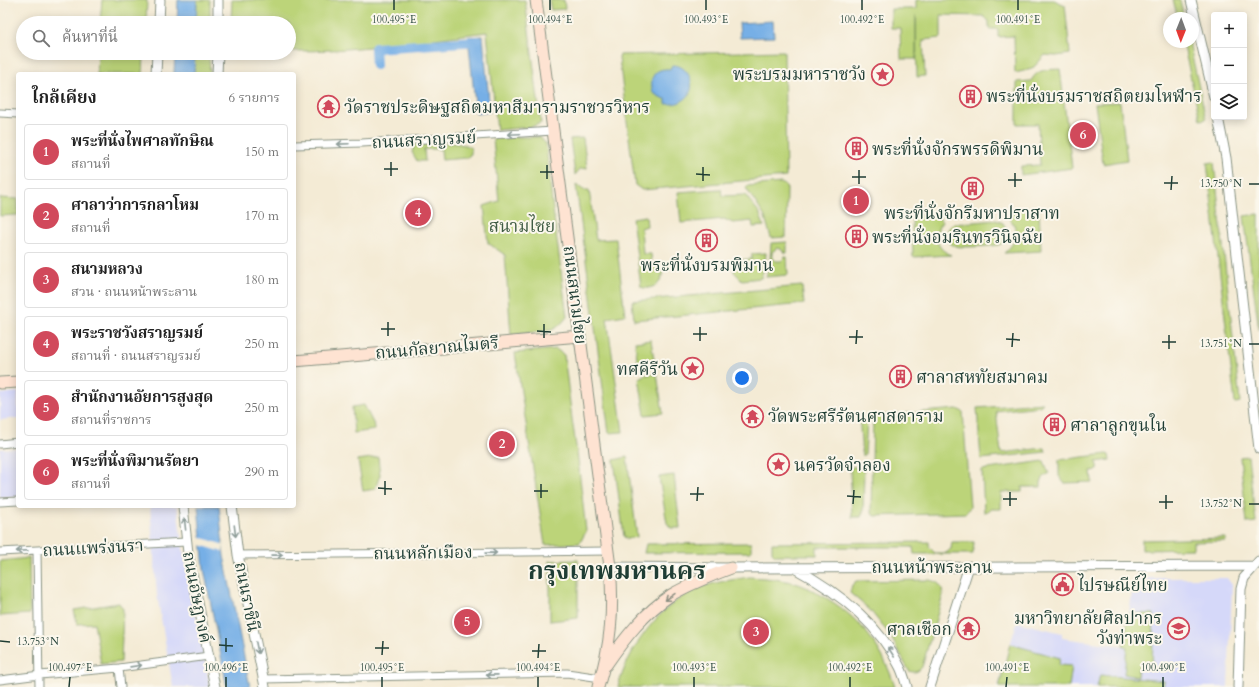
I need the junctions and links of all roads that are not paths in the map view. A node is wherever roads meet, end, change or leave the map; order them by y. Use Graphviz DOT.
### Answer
graph roads {
  1 [pos="160,0"];
  2 [pos="218,0"];
  3 [pos="536,0"];
  4 [pos="1191,0"];
  5 [pos="159,16"];
  6 [pos="218,16"];
  7 [pos="157,60"];
  8 [pos="218,60"];
  9 [pos="156,72"];
  10 [pos="218,72"];
  11 [pos="1211,84"];
  12 [pos="0,113"];
  13 [pos="16,114"];
  14 [pos="1219,120"];
  15 [pos="553,131"];
  16 [pos="296,145"];
  17 [pos="580,336"];
  18 [pos="296,361"];
  19 [pos="16,382"];
  20 [pos="0,383"];
  21 [pos="16,442"];
  22 [pos="0,444"];
  23 [pos="1259,449"];
  24 [pos="16,501"];
  25 [pos="0,502"];
  26 [pos="183,508"];
  27 [pos="232,508"];
  28 [pos="186,542"];
  29 [pos="37,551"];
  30 [pos="608,551"];
  31 [pos="0,552"];
  32 [pos="238,555"];
  33 [pos="1257,564"];
  34 [pos="969,566"];
  35 [pos="610,567"];
  36 [pos="730,568"];
  37 [pos="793,568"];
  38 [pos="209,656"];
  39 [pos="119,668"];
  40 [pos="40,675"];
  41 [pos="601,678"];
  42 [pos="0,680"];
  43 [pos="264,683"];
  44 [pos="39,687"];
  45 [pos="121,687"];
  46 [pos="214,687"];
  47 [pos="907,687"];
  48 [pos="930,687"];
  49 [pos="1238,687"];
  1 -- 5 [label="street"];
  2 -- 6 [label="street"];
  3 -- 15 [label="main road, ถนนสนามไชย"];
  4 -- 11 [label="street"];
  7 -- 9 [label="street"];
  8 -- 10 [label="street"];
  12 -- 13 [label="street"];
  14 -- 23 [label="street"];
  15 -- 16 [label="street, ถนนสราญรมย์, one-way"];
  15 -- 17 [label="main road, ถนนสนามไชย"];
  17 -- 18 [label="main road, ถนนกัลยาณไมตรี"];
  17 -- 30 [label="main road, ถนนสนามไชย"];
  19 -- 20 [label="main road"];
  21 -- 22 [label="street"];
  24 -- 25 [label="street"];
  28 -- 26 [label="street, ถนนอัษฎางค์, one-way"];
  27 -- 32 [label="street, ถนนราชินี, one-way"];
  28 -- 29 [label="street, ถนนแพร่งนรา"];
  28 -- 38 [label="street, ถนนอัษฎางค์"];
  29 -- 31 [label="street, ถนนแพร่งนรา, one-way"];
  29 -- 40 [label="street"];
  32 -- 30 [label="street, ถนนหลักเมือง, one-way"];
  30 -- 35 [label="main road, ถนนสนามไชย"];
  32 -- 43 [label="street, ถนนราชินี, one-way"];
  33 -- 34 [label="street, ถนนหน้าพระลาน"];
  33 -- 49 [label="street"];
  34 -- 37 [label="street, ถนนหน้าพระลาน"];
  34 -- 48 [label="street"];
  35 -- 36 [label="street, ถนนหน้าพระลาน"];
  35 -- 41 [label="main road, ถนนสนามไชย"];
  36 -- 37 [label="street, ถนนหน้าพระลาน"];
  36 -- 41 [label="main road, one-way"];
  47 -- 37 [label="street, one-way"];
  39 -- 38 [label="street, one-way"];
  38 -- 46 [label="street, ถนนอัษฎางค์"];
  39 -- 40 [label="street"];
  39 -- 45 [label="street"];
  40 -- 42 [label="street"];
  40 -- 44 [label="street"];
  41 -- 43 [label="street, one-way"];
}
